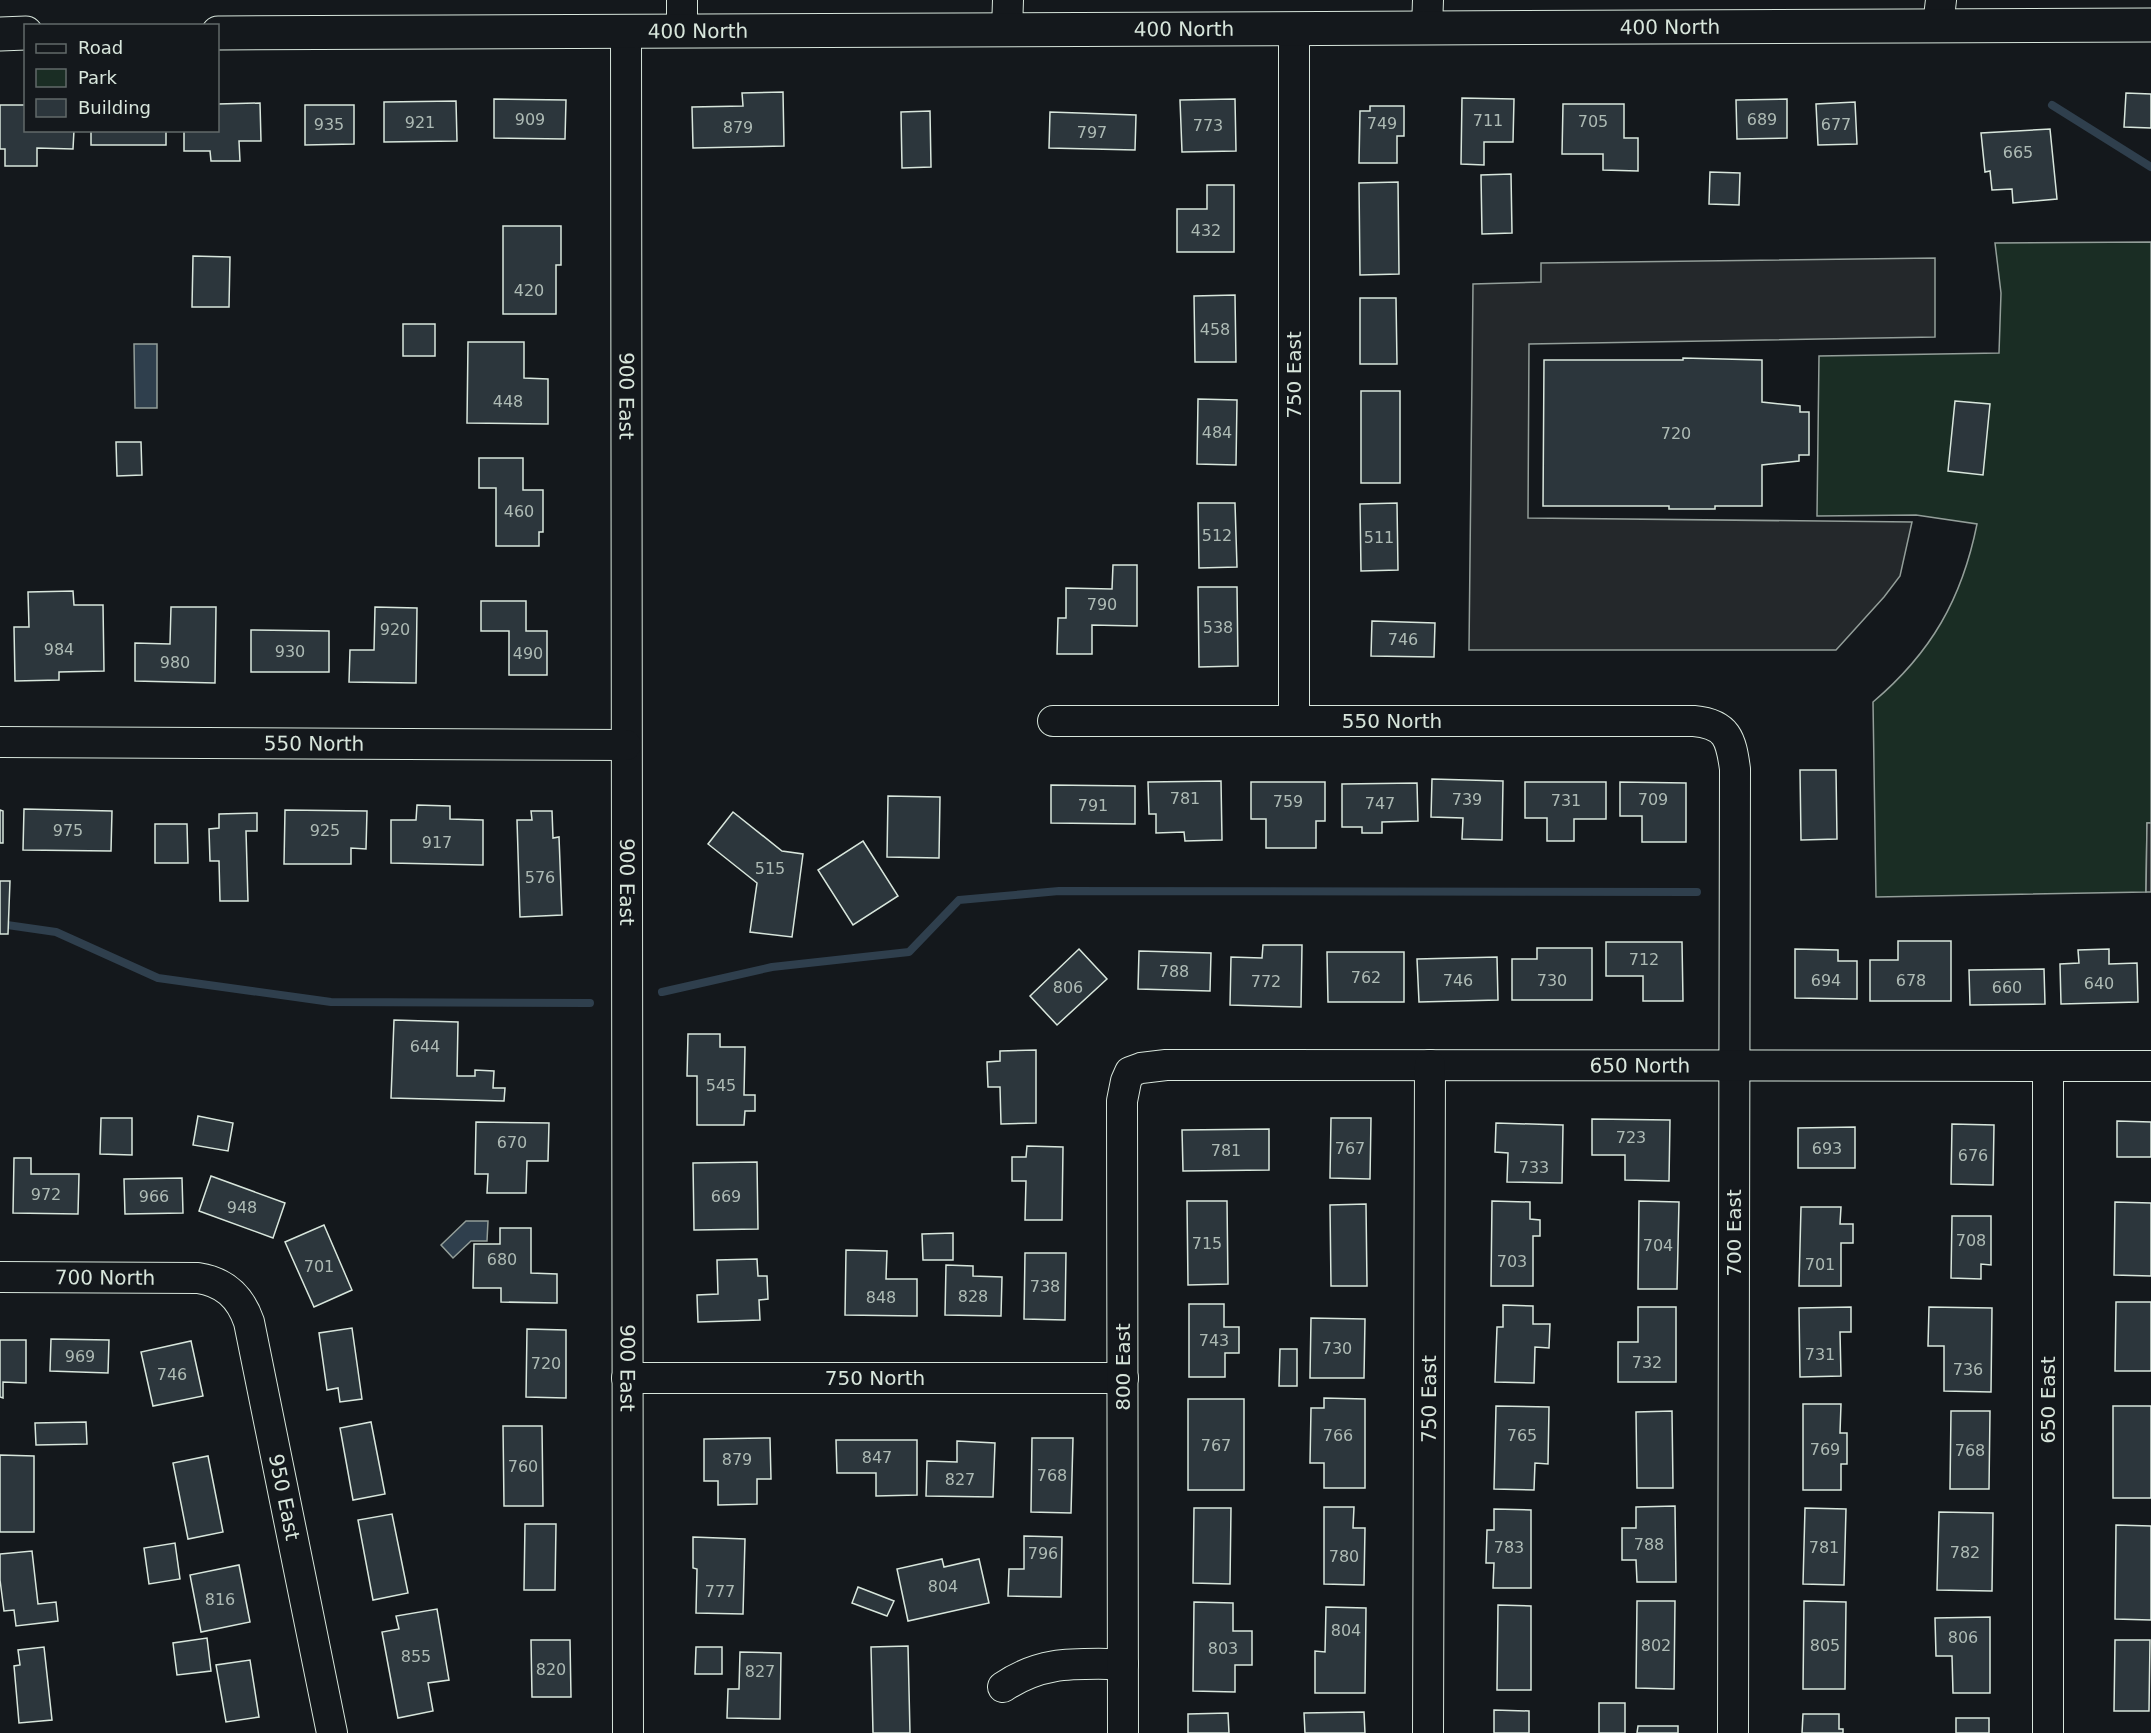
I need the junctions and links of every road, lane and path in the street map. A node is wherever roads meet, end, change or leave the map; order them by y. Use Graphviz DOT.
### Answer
graph roads {
  1 [pos="1940,13"];
  2 [pos="1427,14"];
  3 [pos="1008,15"];
  4 [pos="682,16"];
  5 [pos="2151,25"];
  6 [pos="1294,29"];
  7 [pos="626,32"];
  8 [pos="24,33"];
  9 [pos="219,33"];
  10 [pos="0,34"];
  11 [pos="1053,721"];
  12 [pos="1294,721"];
  13 [pos="1726,735"];
  14 [pos="0,742"];
  15 [pos="626,745"];
  16 [pos="1430,1065"];
  17 [pos="1734,1066"];
  18 [pos="2048,1066"];
  19 [pos="2151,1066"];
  20 [pos="1130,1072"];
  21 [pos="0,1277"];
  22 [pos="208,1280"];
  23 [pos="627,1378"];
  24 [pos="1123,1378"];
  25 [pos="1123,1664"];
  26 [pos="1002,1687"];
  27 [pos="332,1733"];
  28 [pos="628,1733"];
  29 [pos="1123,1733"];
  30 [pos="1428,1733"];
  31 [pos="1733,1733"];
  32 [pos="2048,1733"];
  1 -- 2 [label="main road, 400 North"];
  1 -- 5 [label="main road, 400 North"];
  2 -- 6 [label="main road, 400 North"];
  3 -- 4 [label="main road, 400 North"];
  3 -- 6 [label="main road, 400 North"];
  4 -- 7 [label="main road, 400 North"];
  6 -- 12 [label="street, 750 East"];
  7 -- 9 [label="main road, 400 North"];
  7 -- 15 [label="street, 900 East"];
  8 -- 10 [label="main road"];
  11 -- 12 [label="street, 550 North"];
  12 -- 13 [label="street, 550 North"];
  13 -- 17 [label="street, 700 East"];
  14 -- 15 [label="street, 550 North"];
  15 -- 23 [label="street, 900 East"];
  16 -- 17 [label="street, 650 North"];
  16 -- 20 [label="street, 650 North"];
  16 -- 30 [label="street, 750 East"];
  17 -- 18 [label="street, 650 North"];
  17 -- 31 [label="street, 700 East"];
  18 -- 19 [label="street, 650 North"];
  18 -- 32 [label="street, 650 East"];
  20 -- 24 [label="street, 800 East"];
  21 -- 22 [label="street, 700 North"];
  22 -- 27 [label="street, 950 East"];
  23 -- 24 [label="street, 750 North"];
  23 -- 28 [label="street, 900 East"];
  24 -- 25 [label="street, 800 East"];
  25 -- 26 [label="street"];
  25 -- 29 [label="street, 800 East"];
}
